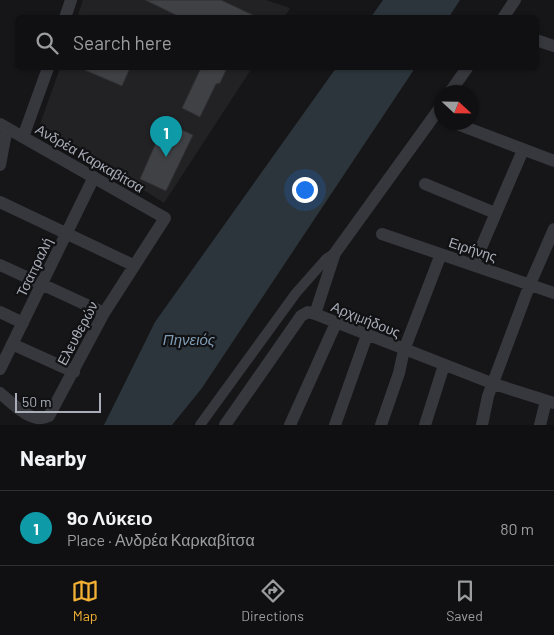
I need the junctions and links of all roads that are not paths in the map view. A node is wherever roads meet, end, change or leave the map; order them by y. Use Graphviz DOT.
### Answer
graph roads {
  1 [pos="72,0"];
  2 [pos="515,0"];
  3 [pos="66,15"];
  4 [pos="505,15"];
  5 [pos="539,41"];
  6 [pos="554,46"];
  7 [pos="47,70"];
  8 [pos="466,70"];
  9 [pos="455,85"];
  10 [pos="434,115"];
  11 [pos="3,126"];
  12 [pos="472,130"];
  13 [pos="23,137"];
  14 [pos="523,150"];
  15 [pos="0,161"];
  16 [pos="554,161"];
  17 [pos="94,177"];
  18 [pos="425,184"];
  19 [pos="0,202"];
  20 [pos="495,213"];
  21 [pos="165,218"];
  22 [pos="554,229"];
  23 [pos="66,233"];
  24 [pos="382,234"];
  25 [pos="335,253"];
  26 [pos="441,254"];
  27 [pos="474,264"];
  28 [pos="0,265"];
  29 [pos="133,265"];
  30 [pos="530,284"];
  31 [pos="41,285"];
  32 [pos="554,293"];
  33 [pos="0,312"];
  34 [pos="104,314"];
  35 [pos="315,314"];
  36 [pos="23,323"];
  37 [pos="336,323"];
  38 [pos="367,335"];
  39 [pos="12,344"];
  40 [pos="404,350"];
  41 [pos="444,365"];
  42 [pos="0,369"];
  43 [pos="74,372"];
  44 [pos="494,384"];
  45 [pos="0,393"];
  46 [pos="550,402"];
  47 [pos="200,425"];
  48 [pos="225,425"];
  49 [pos="290,425"];
  50 [pos="335,425"];
  51 [pos="381,425"];
  52 [pos="425,425"];
  53 [pos="482,425"];
  54 [pos="540,425"];
  1 -- 3 [label="street"];
  2 -- 4 [label="street"];
  5 -- 6 [label="street"];
  7 -- 13 [label="street"];
  8 -- 9 [label="street"];
  10 -- 25 [label="street, Αρχιμήδους"];
  11 -- 13 [label="street, Ανδρέα Καρκαβίτσα"];
  11 -- 15 [label="street"];
  12 -- 14 [label="street"];
  13 -- 17 [label="street, Ανδρέα Καρκαβίτσα"];
  14 -- 16 [label="street"];
  14 -- 20 [label="street"];
  17 -- 21 [label="street, Ανδρέα Καρκαβίτσα"];
  17 -- 23 [label="street, Τσαπραλή"];
  18 -- 20 [label="street"];
  19 -- 23 [label="street"];
  20 -- 27 [label="street"];
  21 -- 29 [label="street, Ελευθερών"];
  22 -- 30 [label="street"];
  23 -- 29 [label="street"];
  23 -- 31 [label="street, Τσαπραλή"];
  24 -- 26 [label="street, Ειρήνης"];
  25 -- 35 [label="street, Αρχιμήδους"];
  25 -- 47 [label="street"];
  26 -- 27 [label="street, Ειρήνης"];
  26 -- 40 [label="street"];
  27 -- 30 [label="street, Ειρήνης"];
  28 -- 31 [label="street"];
  29 -- 34 [label="street, Ελευθερών"];
  30 -- 32 [label="street, Ειρήνης"];
  30 -- 44 [label="street"];
  31 -- 34 [label="street"];
  31 -- 36 [label="street, Τσαπραλή"];
  33 -- 36 [label="street"];
  34 -- 43 [label="street, Ελευθερών"];
  35 -- 37 [label="street, Αρχιμήδους"];
  35 -- 48 [label="street"];
  36 -- 39 [label="street, Τσαπραλή"];
  37 -- 38 [label="street, Αρχιμήδους"];
  37 -- 49 [label="street"];
  38 -- 40 [label="street, Αρχιμήδους"];
  38 -- 50 [label="street"];
  39 -- 42 [label="street, Τσαπραλή"];
  39 -- 43 [label="street"];
  40 -- 41 [label="street, Αρχιμήδους"];
  40 -- 51 [label="street"];
  41 -- 44 [label="street, Αρχιμήδους"];
  41 -- 52 [label="street"];
  43 -- 45 [label="street, Ελευθερών"];
  44 -- 46 [label="street, Αρχιμήδους"];
  44 -- 53 [label="street"];
  46 -- 54 [label="street"];
}
